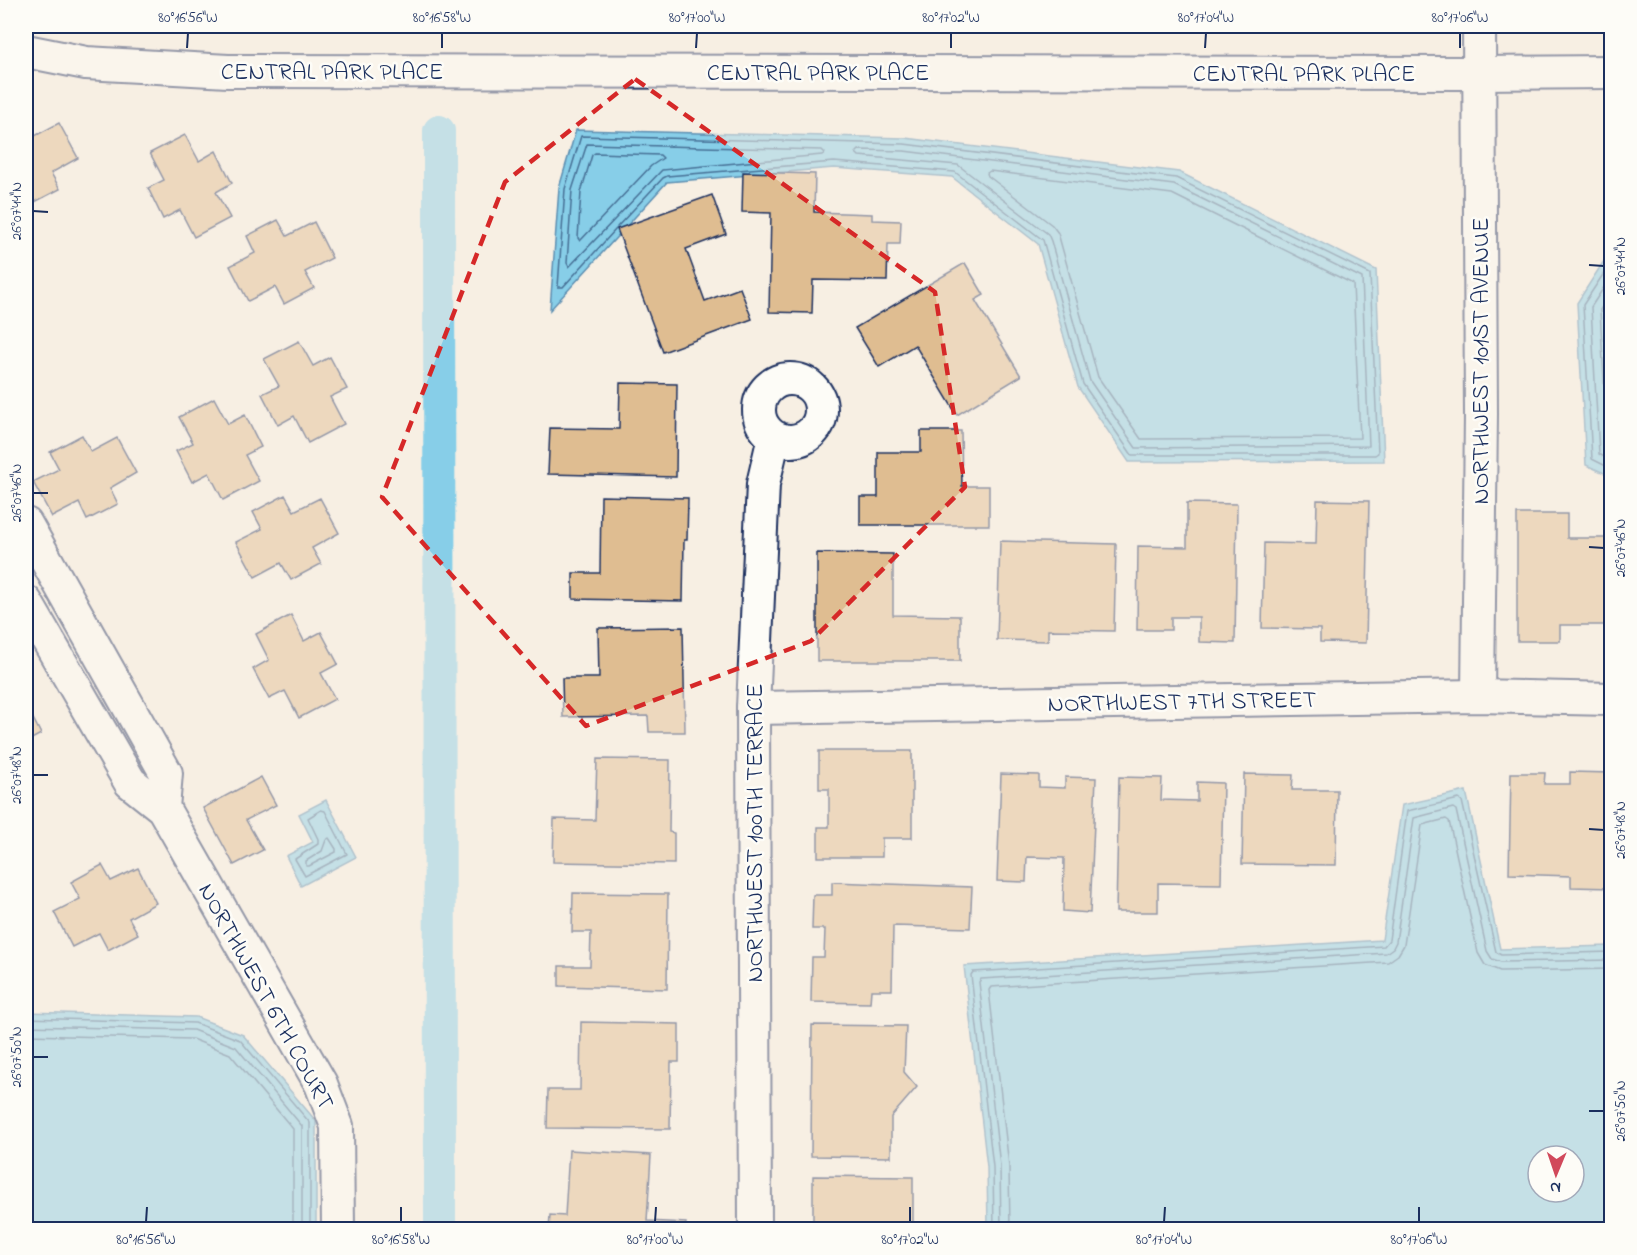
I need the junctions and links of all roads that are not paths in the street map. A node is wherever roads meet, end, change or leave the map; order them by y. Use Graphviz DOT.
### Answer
graph roads {
  1 [pos="1479,26"];
  2 [pos="26,51"];
  3 [pos="1611,72"];
  4 [pos="1480,73"];
  5 [pos="774,437"];
  6 [pos="26,524"];
  7 [pos="72,607"];
  8 [pos="30,620"];
  9 [pos="1478,696"];
  10 [pos="1611,699"];
  11 [pos="753,708"];
  12 [pos="163,808"];
  13 [pos="338,1230"];
  14 [pos="755,1230"];
  1 -- 4 [label="street, NORTHWEST 101ST AVENUE"];
  2 -- 4 [label="street, CENTRAL PARK PLACE"];
  3 -- 4 [label="street, CENTRAL PARK PLACE"];
  4 -- 9 [label="street, NORTHWEST 101ST AVENUE"];
  5 -- 11 [label="street, NORTHWEST 100TH TERRACE"];
  6 -- 7 [label="street"];
  7 -- 8 [label="street, NORTHWEST 6TH COURT"];
  7 -- 12 [label="street"];
  8 -- 12 [label="street, NORTHWEST 6TH COURT"];
  9 -- 10 [label="street, NORTHWEST 7TH STREET"];
  9 -- 11 [label="street, NORTHWEST 7TH STREET"];
  11 -- 14 [label="street, NORTHWEST 100TH TERRACE"];
  12 -- 13 [label="street, NORTHWEST 6TH COURT"];
}
